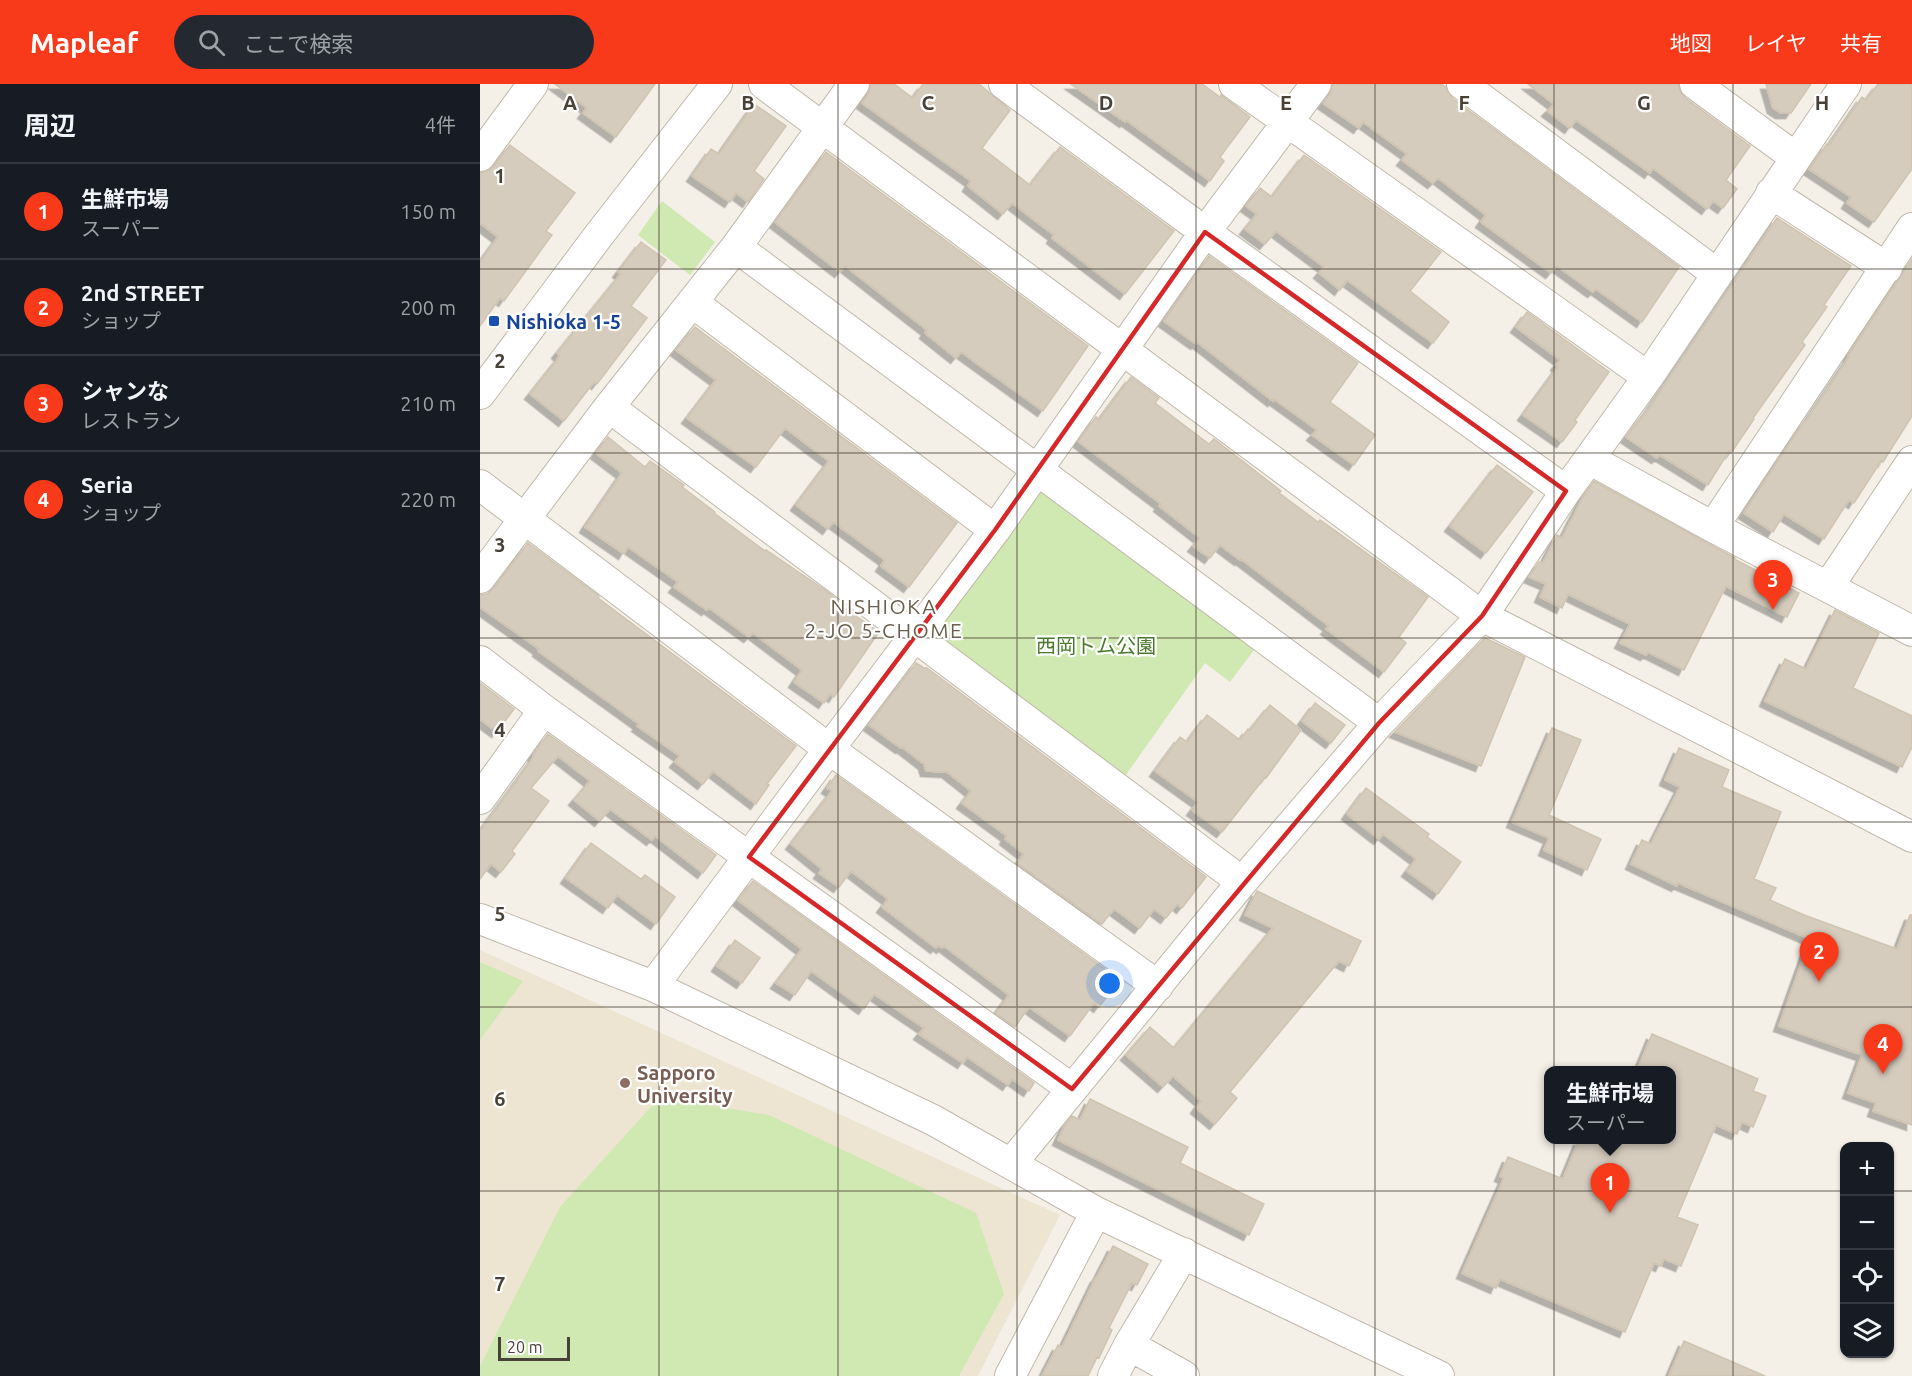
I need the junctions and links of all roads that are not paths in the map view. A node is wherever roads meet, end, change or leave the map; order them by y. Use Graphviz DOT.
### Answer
graph roads {
  1 [pos="717,84"];
  2 [pos="764,84"];
  3 [pos="854,84"];
  4 [pos="1005,84"];
  5 [pos="1234,84"];
  6 [pos="1316,84"];
  7 [pos="1462,84"];
  8 [pos="1695,84"];
  9 [pos="1846,84"];
  10 [pos="524,88"];
  11 [pos="1287,122"];
  12 [pos="823,127"];
  13 [pos="480,156"];
  14 [pos="1796,158"];
  15 [pos="1771,193"];
  16 [pos="1912,228"];
  17 [pos="1205,232"];
  18 [pos="736,246"];
  19 [pos="1887,268"];
  20 [pos="1717,274"];
  21 [pos="692,302"];
  22 [pos="1123,350"];
  23 [pos="1648,377"];
  24 [pos="480,394"];
  25 [pos="609,407"];
  26 [pos="1589,459"];
  27 [pos="1912,461"];
  28 [pos="1038,470"];
  29 [pos="480,485"];
  30 [pos="1566,491"];
  31 [pos="525,518"];
  32 [pos="1713,527"];
  33 [pos="995,530"];
  34 [pos="480,578"];
  35 [pos="1828,587"];
  36 [pos="1482,616"];
  37 [pos="1912,631"];
  38 [pos="914,637"];
  39 [pos="480,661"];
  40 [pos="544,710"];
  41 [pos="1379,723"];
  42 [pos="829,749"];
  43 [pos="480,799"];
  44 [pos="1912,837"];
  45 [pos="749,857"];
  46 [pos="1242,882"];
  47 [pos="480,919"];
  48 [pos="653,986"];
  49 [pos="1158,986"];
  50 [pos="1072,1089"];
  51 [pos="1011,1164"];
  52 [pos="1096,1212"];
  53 [pos="1184,1253"];
  54 [pos="1129,1345"];
  55 [pos="1010,1376"];
  56 [pos="1113,1376"];
  57 [pos="1184,1376"];
  58 [pos="1438,1376"];
  1 -- 24 [label="street"];
  2 -- 12 [label="street"];
  3 -- 12 [label="street"];
  4 -- 17 [label="street"];
  5 -- 11 [label="street"];
  6 -- 11 [label="street"];
  7 -- 20 [label="street"];
  8 -- 14 [label="street"];
  9 -- 14 [label="street"];
  10 -- 13 [label="street"];
  11 -- 17 [label="street"];
  11 -- 23 [label="street"];
  12 -- 18 [label="street"];
  12 -- 22 [label="street"];
  14 -- 15 [label="street"];
  15 -- 19 [label="street"];
  15 -- 20 [label="street"];
  16 -- 19 [label="street"];
  17 -- 22 [label="street"];
  17 -- 30 [label="street"];
  18 -- 21 [label="street"];
  18 -- 28 [label="street"];
  19 -- 32 [label="street"];
  20 -- 23 [label="street"];
  21 -- 25 [label="street"];
  21 -- 33 [label="street"];
  22 -- 28 [label="street"];
  22 -- 36 [label="street"];
  23 -- 26 [label="street"];
  25 -- 31 [label="street"];
  25 -- 38 [label="street"];
  26 -- 30 [label="street"];
  26 -- 32 [label="street"];
  27 -- 35 [label="street"];
  28 -- 33 [label="street"];
  28 -- 41 [label="street"];
  29 -- 31 [label="street"];
  30 -- 36 [label="street"];
  31 -- 34 [label="street"];
  31 -- 42 [label="street"];
  32 -- 35 [label="street"];
  33 -- 38 [label="street"];
  35 -- 37 [label="street"];
  36 -- 41 [label="street"];
  36 -- 44 [label="street"];
  38 -- 42 [label="street"];
  38 -- 46 [label="street"];
  39 -- 40 [label="street"];
  40 -- 43 [label="street"];
  40 -- 45 [label="street"];
  41 -- 46 [label="street"];
  42 -- 45 [label="street"];
  42 -- 49 [label="street"];
  45 -- 48 [label="street"];
  45 -- 50 [label="street"];
  46 -- 49 [label="street"];
  47 -- 48 [label="street"];
  48 -- 51 [label="street"];
  49 -- 50 [label="street"];
  50 -- 51 [label="street"];
  51 -- 52 [label="street"];
  52 -- 53 [label="street"];
  52 -- 55 [label="street"];
  53 -- 54 [label="street"];
  53 -- 58 [label="street"];
  54 -- 56 [label="street"];
  54 -- 57 [label="street"];
}
